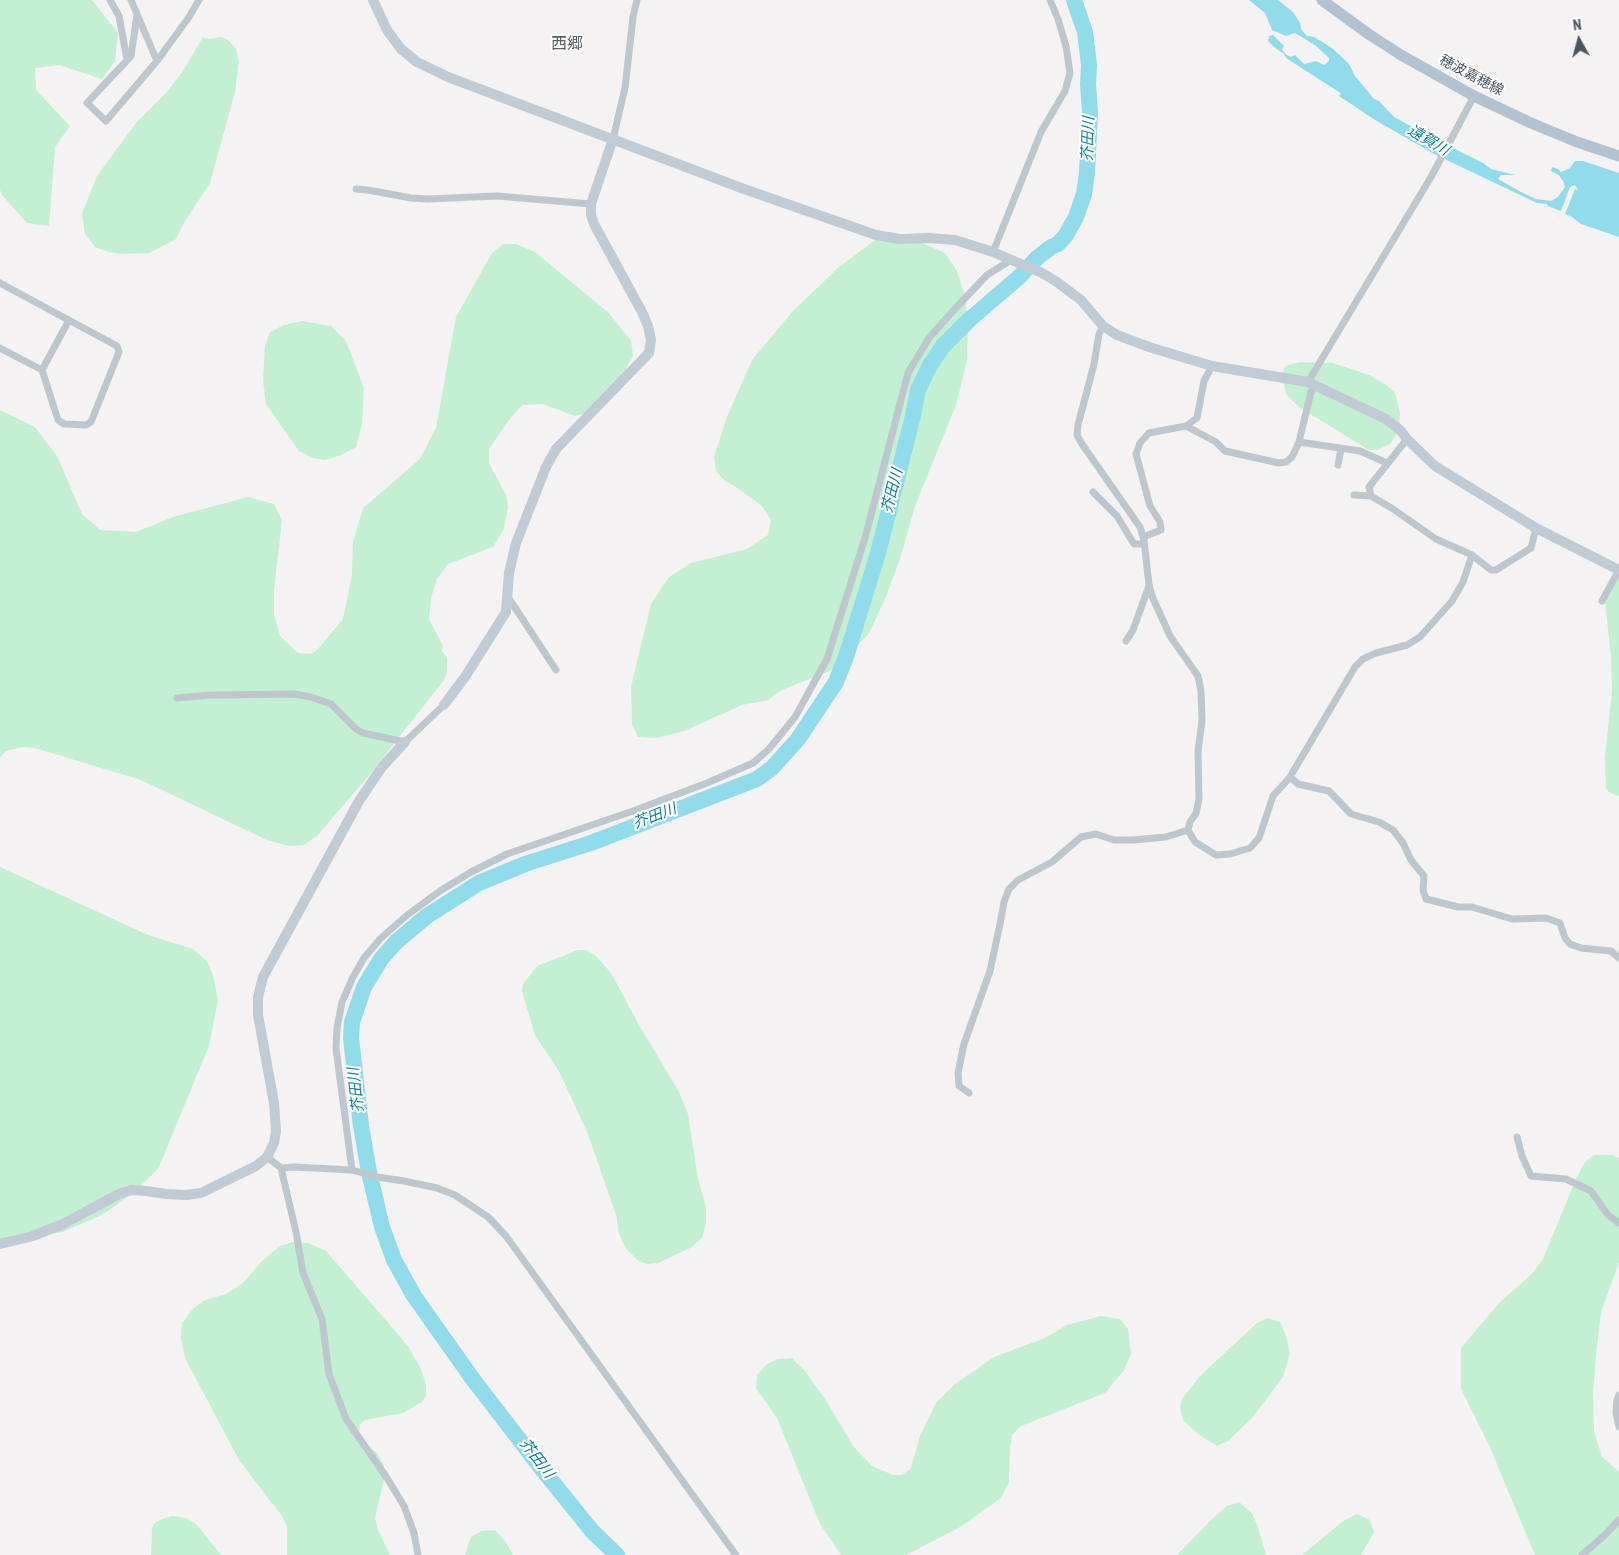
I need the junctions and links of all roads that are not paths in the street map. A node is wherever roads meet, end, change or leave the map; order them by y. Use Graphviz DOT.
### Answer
graph roads {
  1 [pos="110,0"];
  2 [pos="131,0"];
  3 [pos="200,0"];
  4 [pos="373,0"];
  5 [pos="637,0"];
  6 [pos="1050,0"];
  7 [pos="1322,0"];
  8 [pos="137,16"];
  9 [pos="127,60"];
  10 [pos="157,61"];
  11 [pos="1473,100"];
  12 [pos="613,139"];
  13 [pos="1619,156"];
  14 [pos="356,189"];
  15 [pos="591,204"];
  16 [pos="993,252"];
  17 [pos="1011,260"];
  18 [pos="0,282"];
  19 [pos="69,320"];
  20 [pos="1103,326"];
  21 [pos="0,348"];
  22 [pos="1212,366"];
  23 [pos="42,370"];
  24 [pos="1311,384"];
  25 [pos="1186,426"];
  26 [pos="1407,439"];
  27 [pos="1300,442"];
  28 [pos="1341,449"];
  29 [pos="1387,463"];
  30 [pos="1338,465"];
  31 [pos="1093,492"];
  32 [pos="1354,495"];
  33 [pos="1371,496"];
  34 [pos="1536,528"];
  35 [pos="1144,540"];
  36 [pos="1472,555"];
  37 [pos="1619,570"];
  38 [pos="1149,585"];
  39 [pos="507,596"];
  40 [pos="1602,601"];
  41 [pos="1126,641"];
  42 [pos="556,670"];
  43 [pos="177,698"];
  44 [pos="444,705"];
  45 [pos="405,742"];
  46 [pos="1290,777"];
  47 [pos="1188,830"];
  48 [pos="1619,958"];
  49 [pos="969,1093"];
  50 [pos="1517,1138"];
  51 [pos="267,1157"];
  52 [pos="281,1168"];
  53 [pos="352,1170"];
  54 [pos="1619,1223"];
  55 [pos="0,1244"];
  56 [pos="1619,1395"];
  57 [pos="1619,1427"];
  58 [pos="1619,1520"];
  59 [pos="418,1555"];
  60 [pos="736,1555"];
  61 [pos="1582,1555"];
  1 -- 9 [label="street"];
  2 -- 8 [label="street"];
  3 -- 10 [label="street"];
  4 -- 12 [label="street"];
  5 -- 12 [label="street"];
  6 -- 16 [label="street"];
  7 -- 11 [label="main road, 穂波嘉穂線"];
  8 -- 9 [label="street"];
  8 -- 10 [label="street"];
  9 -- 10 [label="street"];
  11 -- 13 [label="main road, 穂波嘉穂線"];
  11 -- 24 [label="street"];
  12 -- 15 [label="street"];
  12 -- 16 [label="street"];
  14 -- 15 [label="street"];
  15 -- 39 [label="street"];
  16 -- 17 [label="street"];
  17 -- 20 [label="street"];
  17 -- 53 [label="street"];
  18 -- 19 [label="street"];
  19 -- 23 [label="street"];
  19 -- 23 [label="street"];
  20 -- 22 [label="street"];
  20 -- 35 [label="street"];
  21 -- 23 [label="street"];
  22 -- 24 [label="street"];
  22 -- 25 [label="street"];
  24 -- 26 [label="street"];
  24 -- 27 [label="street"];
  25 -- 27 [label="street"];
  25 -- 35 [label="street"];
  26 -- 29 [label="street"];
  26 -- 34 [label="street"];
  27 -- 28 [label="street"];
  28 -- 29 [label="street"];
  28 -- 30 [label="street"];
  29 -- 33 [label="street"];
  31 -- 35 [label="street"];
  32 -- 33 [label="street"];
  33 -- 36 [label="street"];
  34 -- 36 [label="street"];
  34 -- 37 [label="street"];
  35 -- 38 [label="street"];
  36 -- 46 [label="street"];
  37 -- 40 [label="street"];
  38 -- 41 [label="street"];
  38 -- 47 [label="street"];
  39 -- 42 [label="street"];
  39 -- 44 [label="street"];
  43 -- 45 [label="street"];
  44 -- 45 [label="street"];
  45 -- 51 [label="street"];
  46 -- 47 [label="street"];
  46 -- 48 [label="street"];
  47 -- 49 [label="street"];
  50 -- 54 [label="street"];
  51 -- 52 [label="street"];
  51 -- 55 [label="street"];
  52 -- 53 [label="street"];
  52 -- 59 [label="street"];
  53 -- 60 [label="street"];
  56 -- 57 [label="street"];
  58 -- 61 [label="street"];
}
